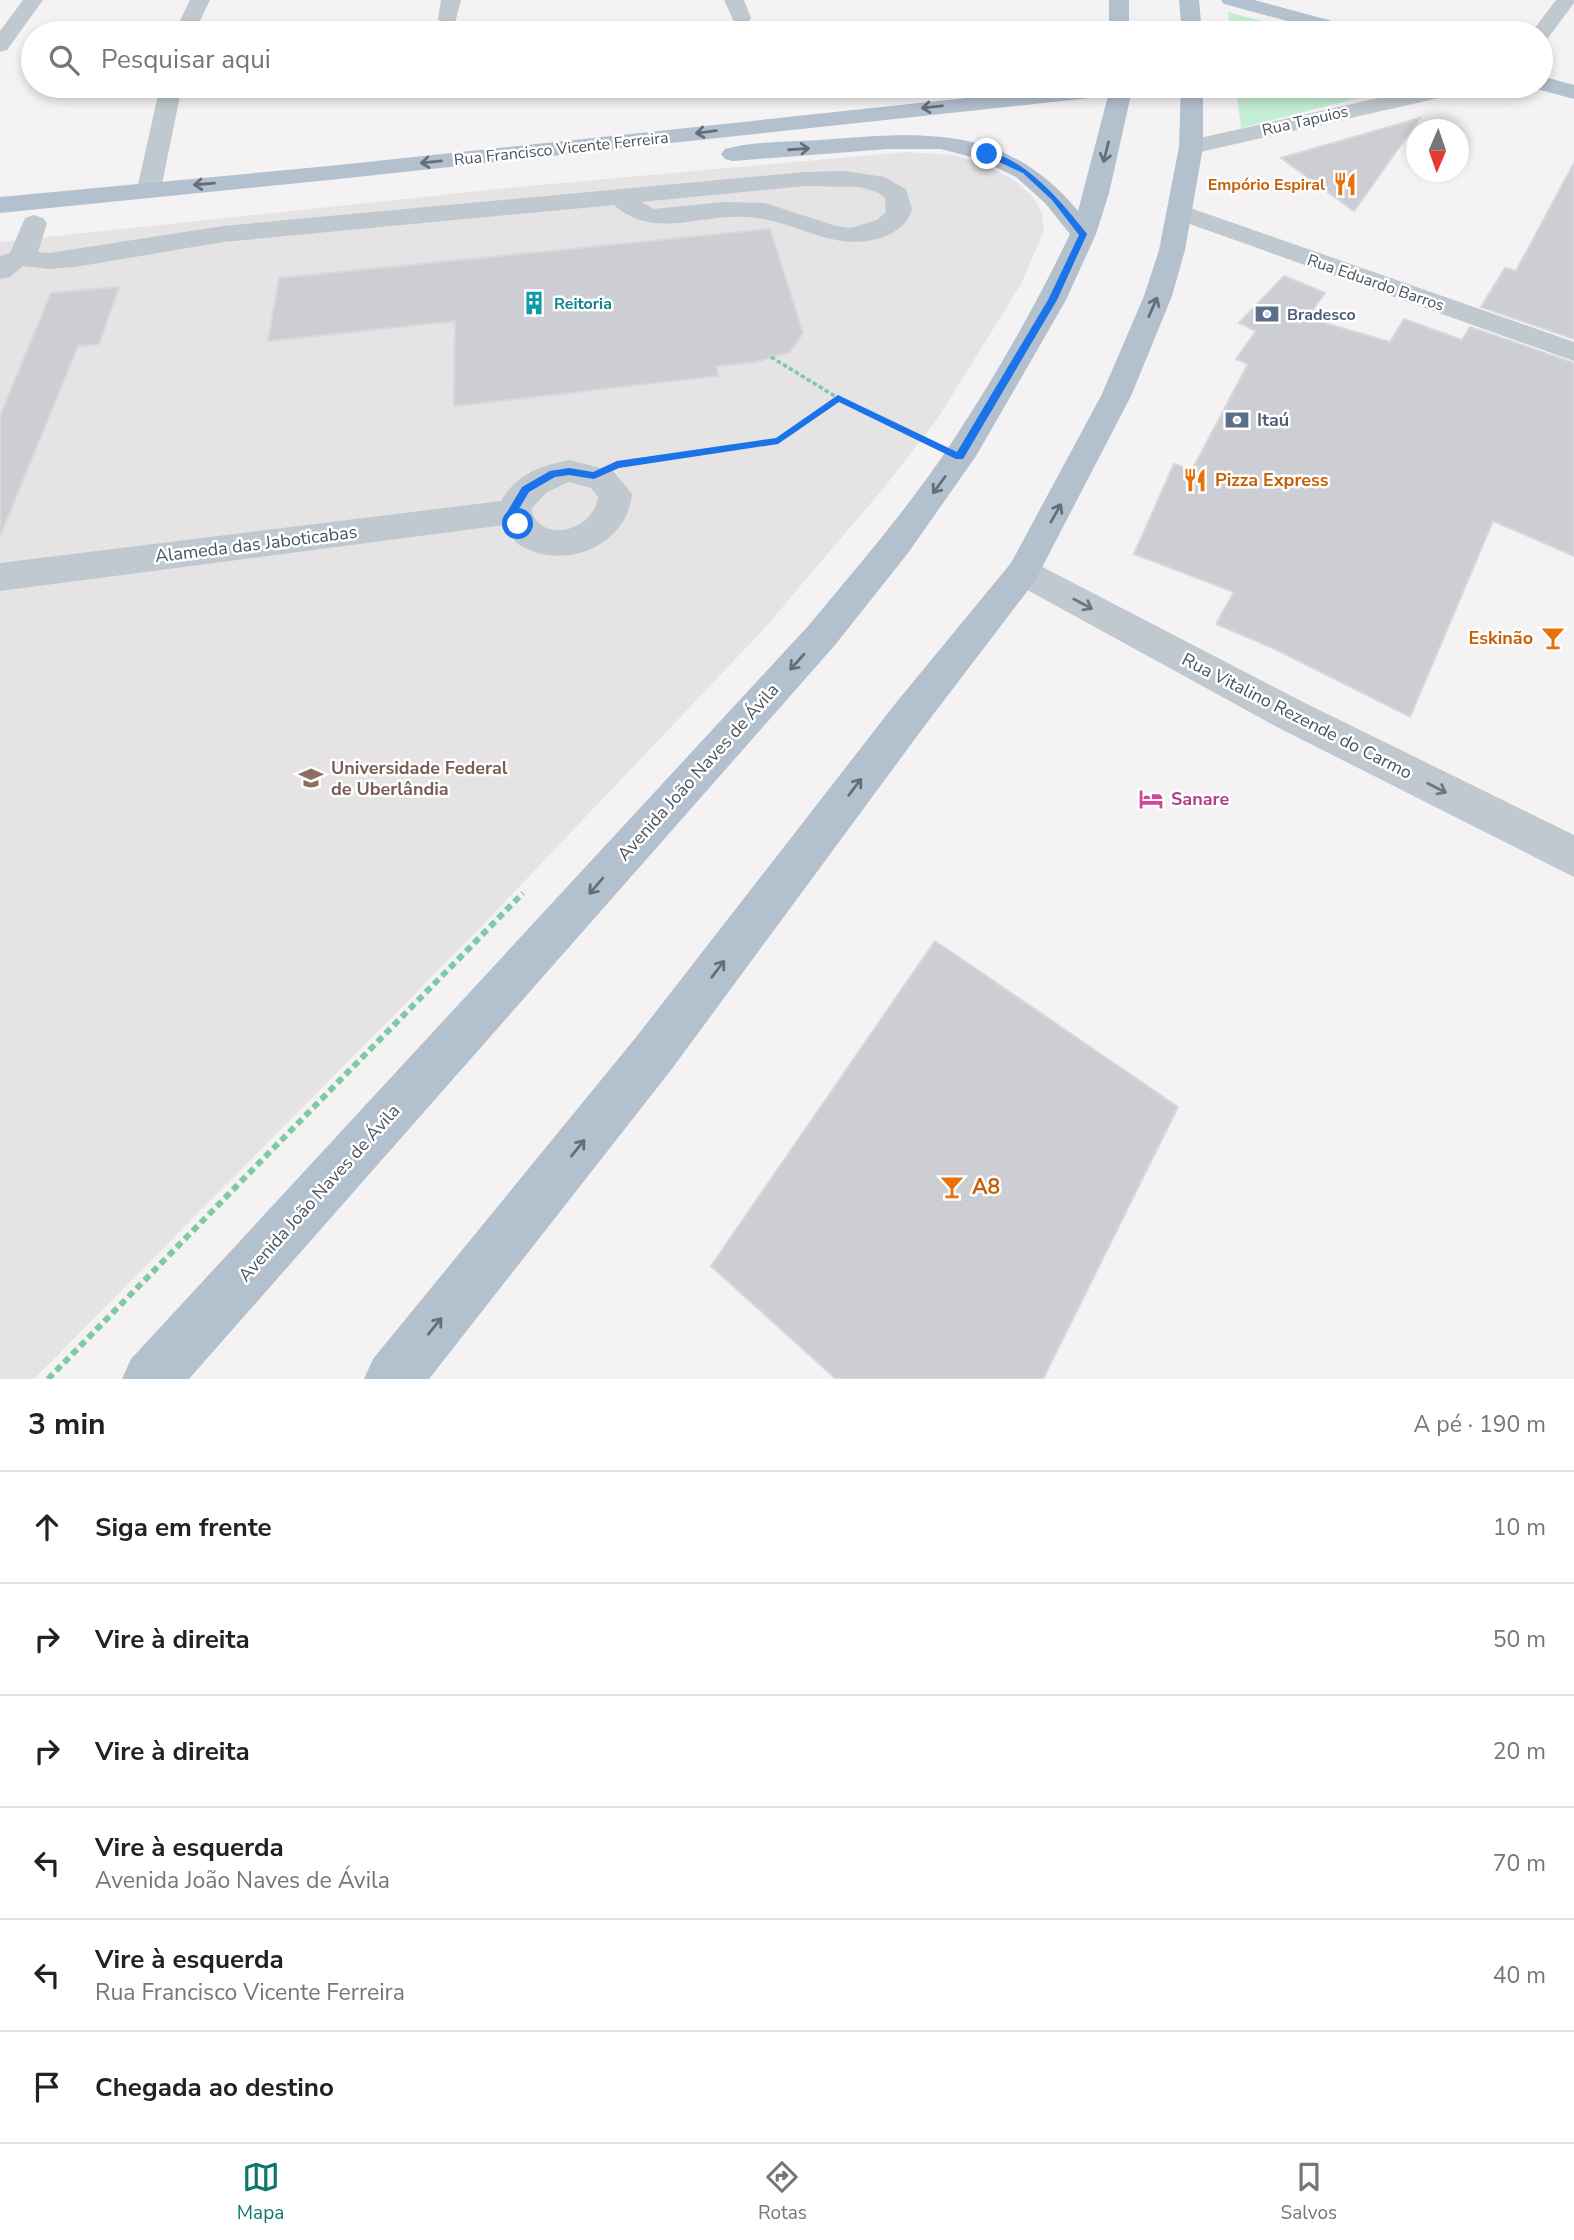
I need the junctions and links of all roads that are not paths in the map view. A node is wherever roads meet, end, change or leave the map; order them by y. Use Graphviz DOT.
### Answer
graph roads {
  1 [pos="33,0"];
  2 [pos="200,0"];
  3 [pos="1119,0"];
  4 [pos="1189,0"];
  5 [pos="1231,0"];
  6 [pos="1566,0"];
  7 [pos="190,21"];
  8 [pos="1119,21"];
  9 [pos="1191,21"];
  10 [pos="1310,21"];
  11 [pos="1551,21"];
  12 [pos="0,46"];
  13 [pos="1553,86"];
  14 [pos="1574,92"];
  15 [pos="168,98"];
  16 [pos="1036,98"];
  17 [pos="1119,98"];
  18 [pos="1192,98"];
  19 [pos="1408,98"];
  20 [pos="1191,147"];
  21 [pos="535,162"];
  22 [pos="149,189"];
  23 [pos="621,198"];
  24 [pos="0,205"];
  25 [pos="1179,212"];
  26 [pos="34,223"];
  27 [pos="0,227"];
  28 [pos="1083,234"];
  29 [pos="11,264"];
  30 [pos="1574,352"];
  31 [pos="512,512"];
  32 [pos="1023,572"];
  33 [pos="0,577"];
  34 [pos="1574,857"];
  35 [pos="150,1379"];
  36 [pos="393,1379"];
  1 -- 12 [label="street"];
  2 -- 7 [label="street"];
  3 -- 8 [label="main road"];
  4 -- 9 [label="main road"];
  5 -- 10 [label="main road"];
  6 -- 11 [label="street"];
  13 -- 14 [label="main road"];
  15 -- 22 [label="street"];
  16 -- 21 [label="main road, Rua Francisco Vicente Ferreira, one-way"];
  17 -- 28 [label="main road, Avenida João Naves de Ávila, one-way"];
  18 -- 20 [label="main road"];
  19 -- 20 [label="street, Rua Tapuios"];
  20 -- 25 [label="main road"];
  21 -- 22 [label="main road, Rua Francisco Vicente Ferreira, one-way"];
  21 -- 26 [label="main road, Rua Francisco Vicente Ferreira"];
  21 -- 28 [label="main road, Rua Francisco Vicente Ferreira, one-way"];
  22 -- 24 [label="main road, Rua Francisco Vicente Ferreira"];
  23 -- 23 [label="street"];
  23 -- 29 [label="street"];
  25 -- 30 [label="street, Rua Eduardo Barros"];
  32 -- 25 [label="main road, one-way"];
  26 -- 27 [label="main road, Rua Francisco Vicente Ferreira"];
  26 -- 29 [label="street"];
  28 -- 35 [label="main road, Avenida João Naves de Ávila, one-way"];
  31 -- 31 [label="street"];
  31 -- 33 [label="street, Alameda das Jaboticabas"];
  32 -- 34 [label="street, Rua Vitalino Rezende do Carmo, one-way"];
  36 -- 32 [label="main road, one-way"];
}
